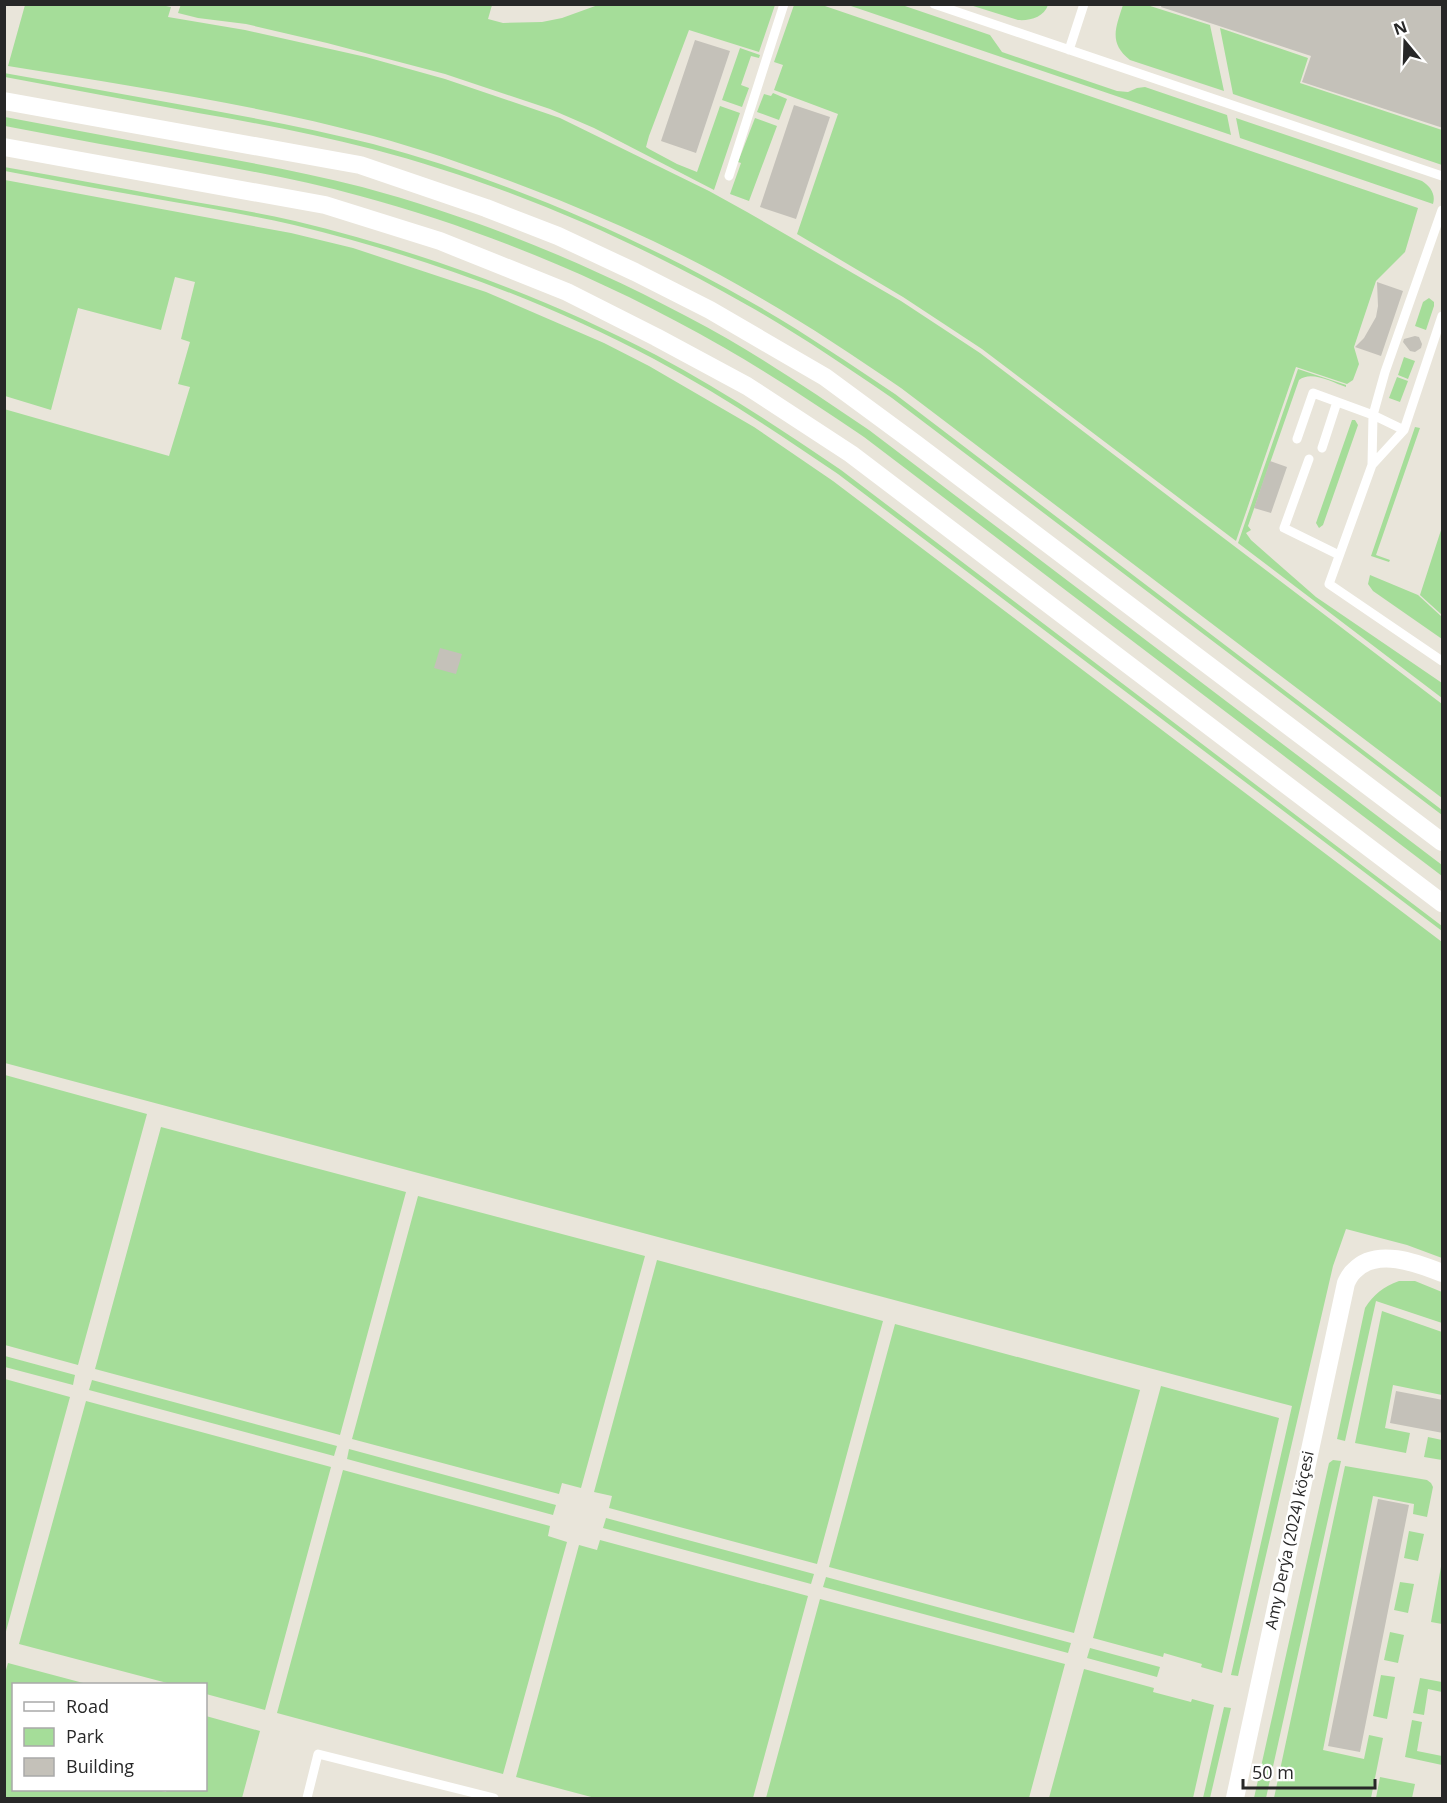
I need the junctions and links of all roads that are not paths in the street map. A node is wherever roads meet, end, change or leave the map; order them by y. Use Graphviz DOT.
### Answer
graph roads {
  1 [pos="784,4"];
  2 [pos="934,4"];
  3 [pos="1084,4"];
  4 [pos="1069,50"];
  5 [pos="4,101"];
  6 [pos="4,147"];
  7 [pos="729,176"];
  8 [pos="1443,176"];
  9 [pos="1443,210"];
  10 [pos="1443,316"];
  11 [pos="1337,402"];
  12 [pos="1373,415"];
  13 [pos="1404,430"];
  14 [pos="1297,439"];
  15 [pos="1322,448"];
  16 [pos="1309,459"];
  17 [pos="1372,465"];
  18 [pos="1339,555"];
  19 [pos="1443,661"];
  20 [pos="1443,842"];
  21 [pos="1443,903"];
  22 [pos="1443,1273"];
  23 [pos="307,1798"];
  24 [pos="494,1798"];
  25 [pos="1235,1798"];
  1 -- 7 [label="lane"];
  2 -- 4 [label="lane"];
  3 -- 4 [label="lane"];
  4 -- 8 [label="lane"];
  5 -- 20 [label="street"];
  6 -- 21 [label="street"];
  9 -- 12 [label="lane"];
  10 -- 13 [label="lane"];
  11 -- 12 [label="lane"];
  11 -- 14 [label="lane"];
  11 -- 15 [label="lane"];
  12 -- 13 [label="lane"];
  12 -- 17 [label="lane"];
  13 -- 17 [label="lane"];
  16 -- 18 [label="lane"];
  17 -- 18 [label="lane"];
  18 -- 19 [label="lane"];
  22 -- 25 [label="street, Amy Derýa (2024) köçesi"];
  23 -- 24 [label="lane"];
}
